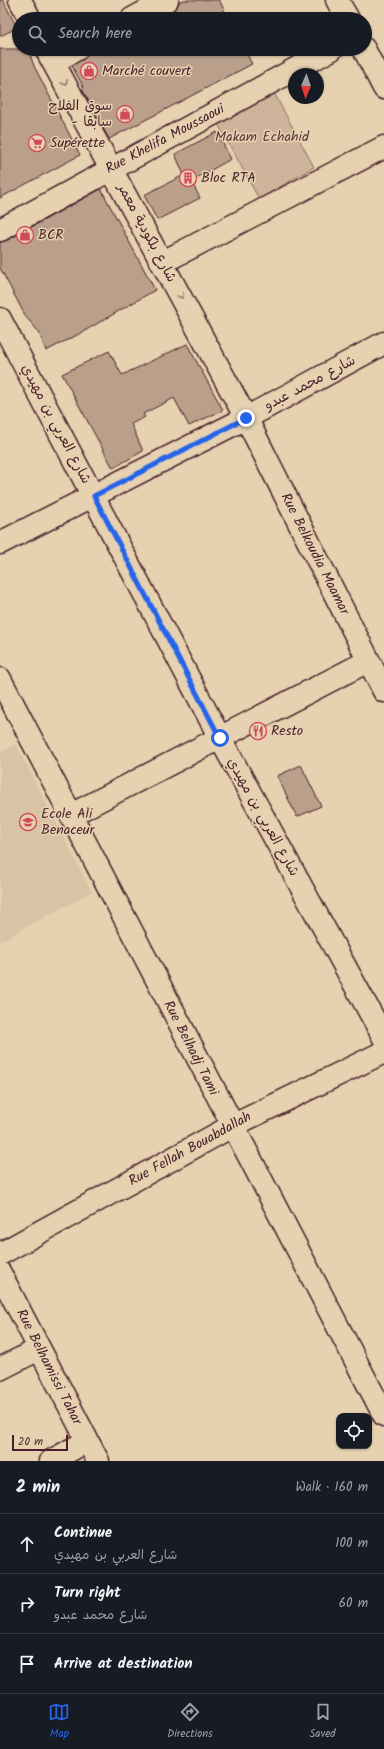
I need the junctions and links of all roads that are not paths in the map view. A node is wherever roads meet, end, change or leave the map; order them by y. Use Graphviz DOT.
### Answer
graph roads {
  1 [pos="20,0"];
  2 [pos="167,0"];
  3 [pos="337,0"];
  4 [pos="26,12"];
  5 [pos="145,12"];
  6 [pos="344,12"];
  7 [pos="51,56"];
  8 [pos="319,56"];
  9 [pos="368,56"];
  10 [pos="384,88"];
  11 [pos="384,147"];
  12 [pos="112,168"];
  13 [pos="0,230"];
  14 [pos="163,262"];
  15 [pos="0,319"];
  16 [pos="384,343"];
  17 [pos="246,418"];
  18 [pos="94,496"];
  19 [pos="0,543"];
  20 [pos="368,661"];
  21 [pos="0,679"];
  22 [pos="384,691"];
  23 [pos="220,738"];
  24 [pos="71,815"];
  25 [pos="384,1038"];
  26 [pos="384,1052"];
  27 [pos="232,1126"];
  28 [pos="0,1254"];
  29 [pos="0,1273"];
  30 [pos="39,1349"];
  31 [pos="0,1369"];
  32 [pos="384,1415"];
  33 [pos="87,1441"];
  34 [pos="51,1461"];
  35 [pos="98,1461"];
  1 -- 4 [label="street"];
  2 -- 5 [label="street"];
  3 -- 6 [label="street"];
  7 -- 12 [label="street, شارع بلكودية معمر, one-way"];
  8 -- 12 [label="street, Rue Khelifa Moussaoui"];
  9 -- 10 [label="street"];
  11 -- 14 [label="street"];
  12 -- 13 [label="street, Rue Khelifa Moussaoui"];
  12 -- 14 [label="street, شارع بلكودية معمر"];
  14 -- 17 [label="street, شارع بلكودية معمر, one-way"];
  15 -- 18 [label="street, شارع العربي بن مهيدي"];
  16 -- 17 [label="street, شارع محمد عبدو"];
  17 -- 18 [label="street, شارع محمد عبدو"];
  17 -- 20 [label="street, Rue Belkoudia Maamar"];
  18 -- 19 [label="street, شارع محمد عبدو"];
  18 -- 23 [label="street, شارع العربي بن مهيدي"];
  20 -- 22 [label="street, Rue Belkoudia Maamar"];
  20 -- 23 [label="street"];
  21 -- 24 [label="street, Rue Belhadj Tami"];
  23 -- 24 [label="street"];
  23 -- 25 [label="street, شارع العربي بن مهيدي"];
  24 -- 27 [label="street, Rue Belhadj Tami"];
  26 -- 27 [label="street, Rue Fellah Bouabdallah"];
  27 -- 28 [label="street, Rue Fellah Bouabdallah"];
  27 -- 32 [label="street, Rue Belhadj Tami"];
  29 -- 30 [label="street, Rue Belhamissi Tahar"];
  30 -- 31 [label="street"];
  30 -- 33 [label="street, Rue Belhamissi Tahar"];
  33 -- 34 [label="street"];
  33 -- 35 [label="street, Rue Belhamissi Tahar"];
}
